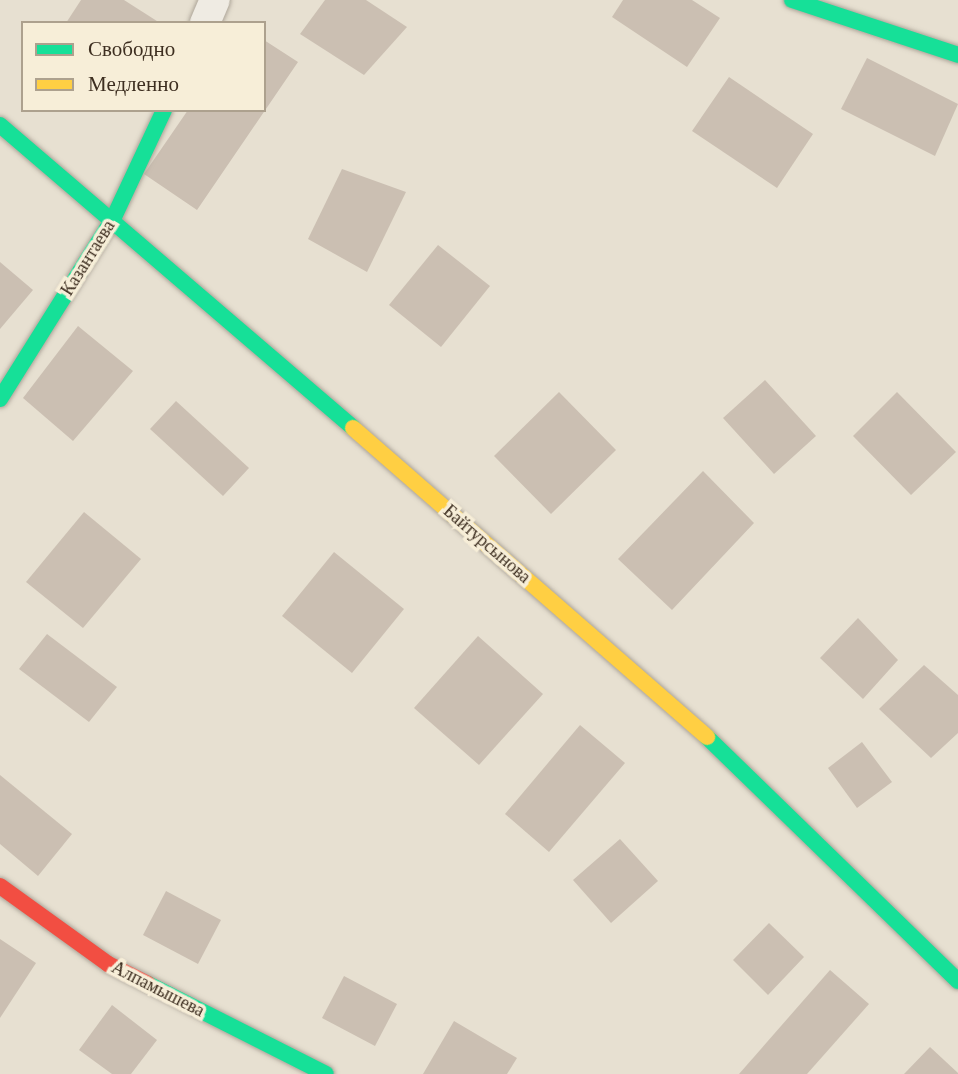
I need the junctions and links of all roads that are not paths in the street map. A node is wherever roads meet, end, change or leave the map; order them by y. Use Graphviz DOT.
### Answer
graph roads {
  1 [pos="215,0"];
  2 [pos="792,0"];
  3 [pos="206,21"];
  4 [pos="958,55"];
  5 [pos="163,112"];
  6 [pos="0,125"];
  7 [pos="113,219"];
  8 [pos="0,399"];
  9 [pos="0,886"];
  10 [pos="958,981"];
  11 [pos="326,1074"];
  1 -- 3 [label="street"];
  2 -- 4 [label="main road"];
  5 -- 7 [label="main road, Казантаева"];
  6 -- 7 [label="main road, Байтурсынова"];
  7 -- 8 [label="main road, Казантаева"];
  7 -- 10 [label="main road, Байтурсынова"];
  9 -- 11 [label="main road, Алпамышева"];
}
